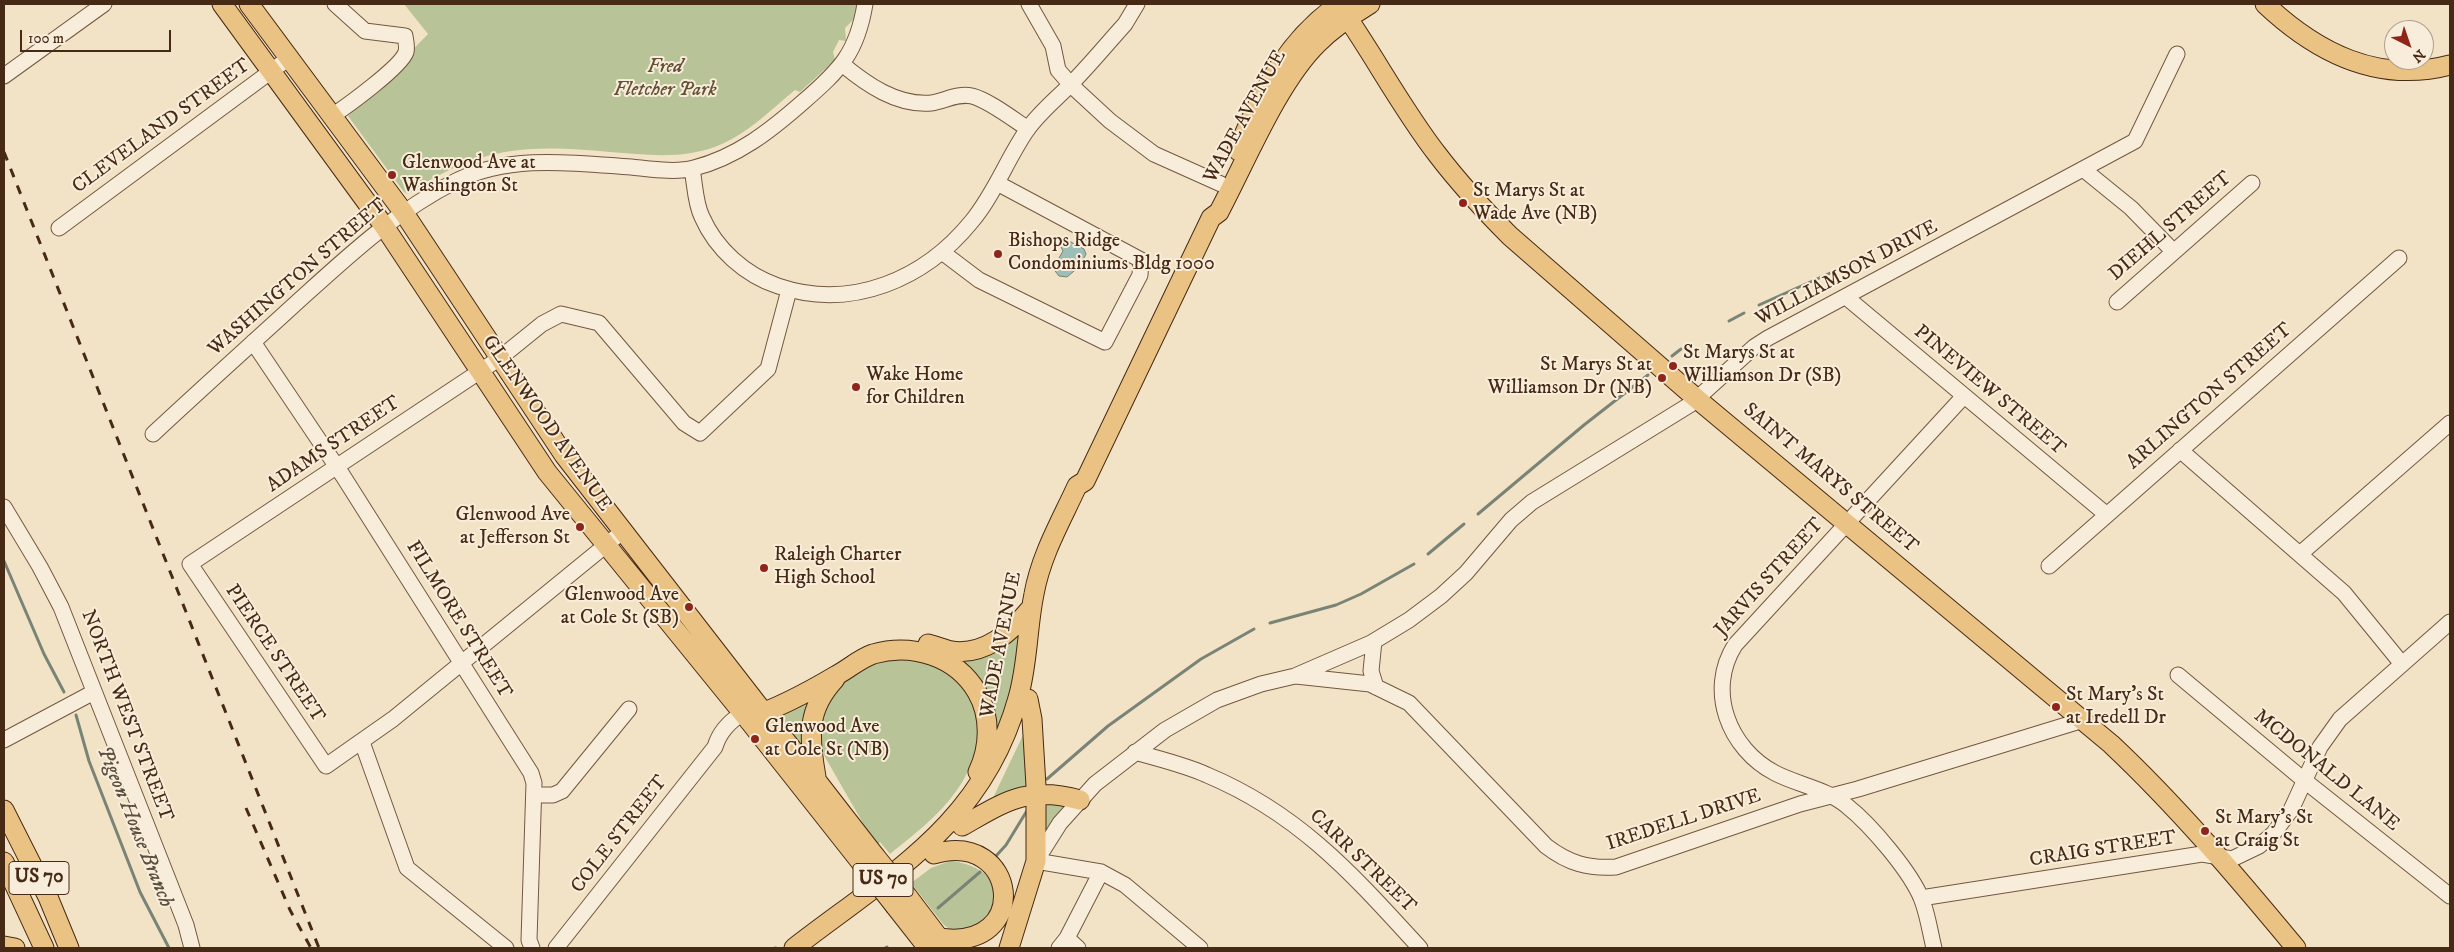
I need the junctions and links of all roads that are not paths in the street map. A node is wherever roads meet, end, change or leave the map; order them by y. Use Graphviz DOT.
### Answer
graph roads {
  1 [pos="104,4"];
  2 [pos="222,4"];
  3 [pos="249,4"];
  4 [pos="336,4"];
  5 [pos="865,4"];
  6 [pos="1029,4"];
  7 [pos="1137,4"];
  8 [pos="1370,4"];
  9 [pos="2265,4"];
  10 [pos="2282,4"];
  11 [pos="1341,7"];
  12 [pos="2322,48"];
  13 [pos="2177,54"];
  14 [pos="289,58"];
  15 [pos="842,64"];
  16 [pos="2450,65"];
  17 [pos="271,72"];
  18 [pos="4,76"];
  19 [pos="1071,85"];
  20 [pos="332,116"];
  21 [pos="1028,129"];
  22 [pos="692,168"];
  23 [pos="2082,169"];
  24 [pos="997,183"];
  25 [pos="2252,183"];
  26 [pos="1221,184"];
  27 [pos="404,213"];
  28 [pos="1211,218"];
  29 [pos="384,226"];
  30 [pos="59,228"];
  31 [pos="942,252"];
  32 [pos="2174,252"];
  33 [pos="2399,258"];
  34 [pos="789,290"];
  35 [pos="1846,297"];
  36 [pos="2116,302"];
  37 [pos="253,342"];
  38 [pos="500,358"];
  39 [pos="480,370"];
  40 [pos="1964,396"];
  41 [pos="1697,399"];
  42 [pos="2450,423"];
  43 [pos="153,434"];
  44 [pos="2180,450"];
  45 [pos="337,467"];
  46 [pos="1085,481"];
  47 [pos="4,507"];
  48 [pos="2107,515"];
  49 [pos="1847,522"];
  50 [pos="622,532"];
  51 [pos="606,546"];
  52 [pos="2300,554"];
  53 [pos="190,564"];
  54 [pos="2049,566"];
  55 [pos="1031,608"];
  56 [pos="2450,622"];
  57 [pos="1374,641"];
  58 [pos="463,664"];
  59 [pos="2402,664"];
  60 [pos="839,674"];
  61 [pos="1295,676"];
  62 [pos="2178,676"];
  63 [pos="1376,687"];
  64 [pos="94,692"];
  65 [pos="1028,699"];
  66 [pos="628,709"];
  67 [pos="753,712"];
  68 [pos="2083,720"];
  69 [pos="4,740"];
  70 [pos="362,742"];
  71 [pos="1135,752"];
  72 [pos="816,779"];
  73 [pos="2305,781"];
  74 [pos="1036,794"];
  75 [pos="534,795"];
  76 [pos="1832,796"];
  77 [pos="1080,800"];
  78 [pos="966,804"];
  79 [pos="4,810"];
  80 [pos="962,826"];
  81 [pos="934,854"];
  82 [pos="2221,859"];
  83 [pos="869,860"];
  84 [pos="1036,861"];
  85 [pos="4,862"];
  86 [pos="1101,872"];
  87 [pos="2450,896"];
  88 [pos="1921,898"];
  89 [pos="996,928"];
  90 [pos="938,945"];
  91 [pos="1068,945"];
  92 [pos="4,946"];
  93 [pos="14,948"];
  94 [pos="44,948"];
  95 [pos="69,948"];
  96 [pos="192,948"];
  97 [pos="506,948"];
  98 [pos="532,948"];
  99 [pos="556,948"];
  100 [pos="794,948"];
  101 [pos="813,948"];
  102 [pos="1009,948"];
  103 [pos="1200,948"];
  104 [pos="1420,948"];
  105 [pos="1934,948"];
  106 [pos="2296,948"];
  1 -- 18 [label="street"];
  2 -- 17 [label="main road, GLENWOOD AVENUE"];
  3 -- 14 [label="main road, GLENWOOD AVENUE"];
  4 -- 20 [label="street"];
  5 -- 15 [label="street, WASHINGTON STREET"];
  6 -- 19 [label="street"];
  7 -- 19 [label="street"];
  8 -- 11 [label="main road, WADE AVENUE"];
  9 -- 12 [label="main road"];
  10 -- 12 [label="main road"];
  11 -- 26 [label="main road, WADE AVENUE"];
  11 -- 28 [label="main road, WADE AVENUE"];
  11 -- 41 [label="main road, SAINT MARYS STREET"];
  12 -- 16 [label="main road"];
  13 -- 23 [label="street, WILLIAMSON DRIVE"];
  14 -- 17 [label="street, CLEVELAND STREET"];
  14 -- 20 [label="main road, GLENWOOD AVENUE"];
  15 -- 21 [label="street"];
  15 -- 22 [label="street, WASHINGTON STREET"];
  17 -- 29 [label="main road, GLENWOOD AVENUE"];
  17 -- 30 [label="street, CLEVELAND STREET"];
  19 -- 21 [label="street"];
  19 -- 26 [label="street"];
  20 -- 27 [label="main road, GLENWOOD AVENUE"];
  21 -- 24 [label="street"];
  22 -- 27 [label="street, WASHINGTON STREET"];
  22 -- 34 [label="street"];
  23 -- 32 [label="street"];
  23 -- 35 [label="street, WILLIAMSON DRIVE"];
  24 -- 31 [label="street"];
  24 -- 31 [label="street"];
  25 -- 32 [label="street, DIEHL STREET"];
  26 -- 28 [label="main road, WADE AVENUE"];
  27 -- 29 [label="street, WASHINGTON STREET"];
  27 -- 38 [label="main road, GLENWOOD AVENUE"];
  28 -- 46 [label="main road, WADE AVENUE"];
  29 -- 37 [label="street, WASHINGTON STREET"];
  29 -- 39 [label="main road, GLENWOOD AVENUE"];
  31 -- 34 [label="street"];
  32 -- 36 [label="street, DIEHL STREET"];
  33 -- 44 [label="street, ARLINGTON STREET"];
  34 -- 38 [label="street, ADAMS STREET"];
  35 -- 40 [label="street, PINEVIEW STREET"];
  35 -- 41 [label="street, WILLIAMSON DRIVE"];
  37 -- 43 [label="street, WASHINGTON STREET"];
  37 -- 45 [label="street, FILMORE STREET"];
  38 -- 39 [label="street, ADAMS STREET"];
  38 -- 50 [label="main road, GLENWOOD AVENUE"];
  39 -- 45 [label="street, ADAMS STREET"];
  39 -- 51 [label="main road, GLENWOOD AVENUE"];
  40 -- 48 [label="street, PINEVIEW STREET"];
  40 -- 49 [label="street, JARVIS STREET"];
  41 -- 49 [label="main road, SAINT MARYS STREET"];
  41 -- 57 [label="street, WILLIAMSON DRIVE"];
  42 -- 52 [label="street"];
  44 -- 48 [label="street, ARLINGTON STREET"];
  44 -- 52 [label="street"];
  45 -- 53 [label="street, ADAMS STREET"];
  45 -- 58 [label="street, FILMORE STREET"];
  46 -- 55 [label="main road, WADE AVENUE"];
  46 -- 65 [label="main road, WADE AVENUE"];
  47 -- 64 [label="street, NORTH WEST STREET"];
  48 -- 54 [label="street, ARLINGTON STREET"];
  49 -- 68 [label="main road, SAINT MARYS STREET"];
  49 -- 76 [label="street, JARVIS STREET"];
  50 -- 51 [label="street"];
  50 -- 67 [label="main road, GLENWOOD AVENUE"];
  51 -- 58 [label="street"];
  51 -- 67 [label="main road, GLENWOOD AVENUE"];
  52 -- 59 [label="street"];
  53 -- 70 [label="street, PIERCE STREET"];
  55 -- 67 [label="main road"];
  55 -- 78 [label="main road, WADE AVENUE"];
  56 -- 59 [label="street, CRAIG STREET"];
  57 -- 61 [label="street, WILLIAMSON DRIVE"];
  57 -- 63 [label="street"];
  58 -- 70 [label="street"];
  58 -- 75 [label="street, FILMORE STREET"];
  59 -- 73 [label="street, CRAIG STREET"];
  60 -- 67 [label="main road"];
  60 -- 72 [label="main road, US 70"];
  60 -- 78 [label="main road, US 70"];
  61 -- 63 [label="street, IREDELL DRIVE"];
  61 -- 71 [label="street, WILLIAMSON DRIVE"];
  62 -- 73 [label="street, MCDONALD LANE"];
  63 -- 76 [label="street, IREDELL DRIVE"];
  64 -- 69 [label="street"];
  64 -- 96 [label="street, NORTH WEST STREET"];
  65 -- 74 [label="main road"];
  65 -- 80 [label="main road, WADE AVENUE"];
  66 -- 75 [label="street"];
  67 -- 72 [label="main road, GLENWOOD AVENUE"];
  67 -- 83 [label="main road, GLENWOOD AVENUE"];
  67 -- 99 [label="street, COLE STREET"];
  68 -- 76 [label="street, IREDELL DRIVE"];
  68 -- 82 [label="main road, SAINT MARYS STREET"];
  70 -- 97 [label="street"];
  71 -- 77 [label="street, WILLIAMSON DRIVE"];
  71 -- 104 [label="street, CARR STREET"];
  72 -- 83 [label="main road, GLENWOOD AVENUE / US 70"];
  73 -- 82 [label="street, CRAIG STREET"];
  73 -- 87 [label="street, MCDONALD LANE"];
  74 -- 77 [label="main road"];
  74 -- 80 [label="main road"];
  74 -- 84 [label="main road"];
  75 -- 98 [label="street, FILMORE STREET"];
  76 -- 88 [label="street, JARVIS STREET"];
  77 -- 84 [label="street, WILLIAMSON DRIVE"];
  78 -- 100 [label="main road, WADE AVENUE / US 70"];
  79 -- 95 [label="main road, US 70"];
  80 -- 81 [label="main road, WADE AVENUE"];
  81 -- 89 [label="main road"];
  81 -- 101 [label="main road, WADE AVENUE"];
  82 -- 88 [label="street, CRAIG STREET"];
  82 -- 106 [label="main road, SAINT MARYS STREET"];
  83 -- 90 [label="main road, GLENWOOD AVENUE / US 70, bridge"];
  84 -- 86 [label="street"];
  84 -- 89 [label="main road"];
  84 -- 102 [label="main road"];
  85 -- 94 [label="main road"];
  86 -- 91 [label="street"];
  86 -- 103 [label="street"];
  88 -- 105 [label="street, JARVIS STREET"];
  89 -- 90 [label="main road"];
  92 -- 93 [label="main road"];
}
